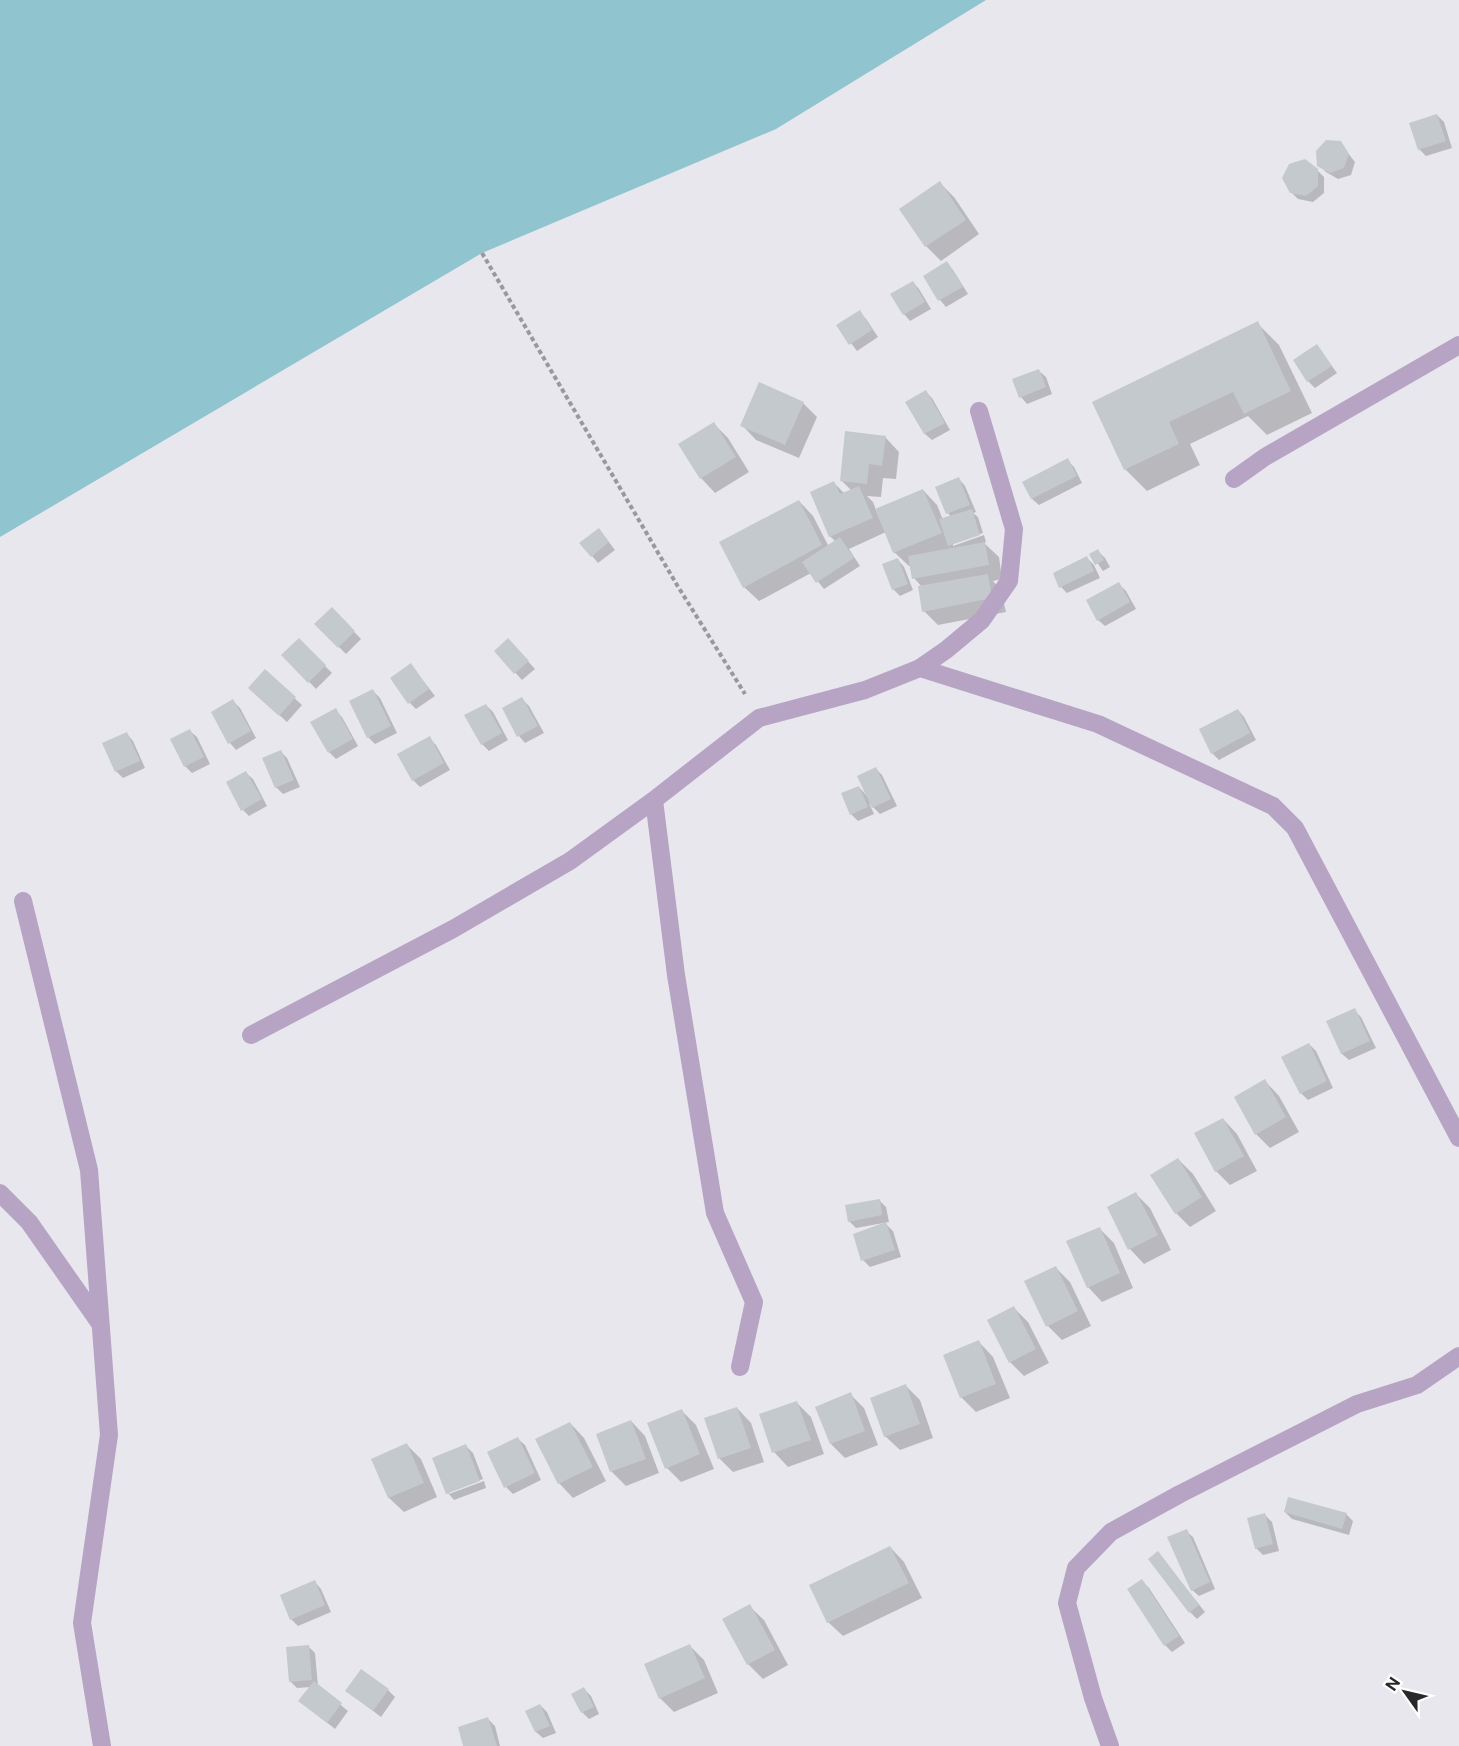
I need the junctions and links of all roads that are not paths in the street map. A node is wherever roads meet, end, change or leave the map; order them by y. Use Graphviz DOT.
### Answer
graph roads {
  1 [pos="1459,345"];
  2 [pos="979,411"];
  3 [pos="1234,479"];
  4 [pos="920,668"];
  5 [pos="654,800"];
  6 [pos="22,901"];
  7 [pos="251,1035"];
  8 [pos="1459,1138"];
  9 [pos="0,1193"];
  10 [pos="100,1324"];
  11 [pos="1459,1356"];
  12 [pos="740,1368"];
  13 [pos="102,1746"];
  14 [pos="1110,1746"];
  1 -- 3 [label="street"];
  2 -- 4 [label="street"];
  4 -- 5 [label="street"];
  4 -- 8 [label="street"];
  5 -- 7 [label="street"];
  5 -- 12 [label="street"];
  6 -- 10 [label="street"];
  9 -- 10 [label="street"];
  10 -- 13 [label="street"];
  11 -- 14 [label="street"];
}
